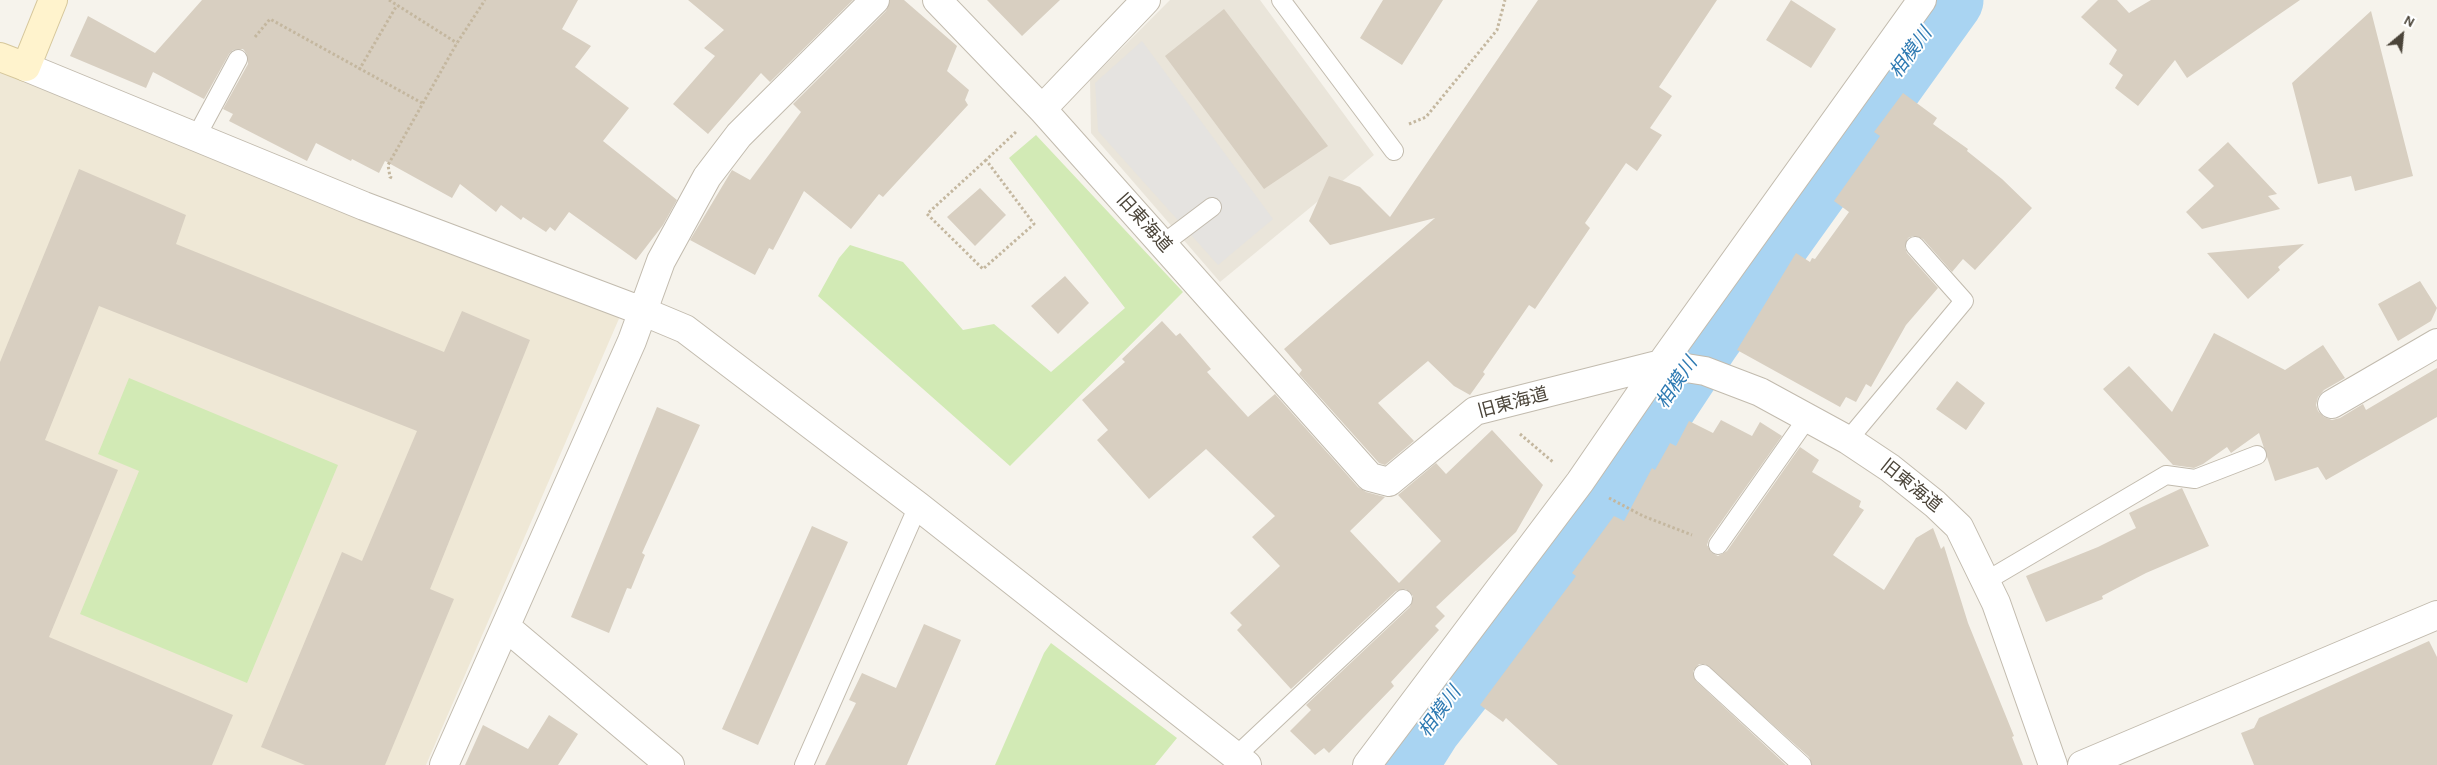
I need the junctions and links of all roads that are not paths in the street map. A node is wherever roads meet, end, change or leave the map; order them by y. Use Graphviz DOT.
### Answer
graph roads {
  1 [pos="53,0"];
  2 [pos="875,0"];
  3 [pos="937,0"];
  4 [pos="1146,0"];
  5 [pos="1281,0"];
  6 [pos="1922,0"];
  7 [pos="0,57"];
  8 [pos="238,59"];
  9 [pos="26,67"];
  10 [pos="1042,109"];
  11 [pos="195,139"];
  12 [pos="1394,151"];
  13 [pos="1212,207"];
  14 [pos="1163,244"];
  15 [pos="1915,246"];
  16 [pos="642,311"];
  17 [pos="2437,343"];
  18 [pos="1668,365"];
  19 [pos="2332,404"];
  20 [pos="1808,417"];
  21 [pos="1848,440"];
  22 [pos="2257,455"];
  23 [pos="918,506"];
  24 [pos="1718,544"];
  25 [pos="1986,581"];
  26 [pos="1403,599"];
  27 [pos="2437,615"];
  28 [pos="506,627"];
  29 [pos="1704,674"];
  30 [pos="1242,760"];
  31 [pos="444,765"];
  32 [pos="670,765"];
  33 [pos="804,765"];
  34 [pos="1367,765"];
  35 [pos="1802,765"];
  36 [pos="2053,765"];
  37 [pos="2082,765"];
  1 -- 9 [label="street"];
  2 -- 16 [label="street"];
  3 -- 10 [label="street, 旧東海道"];
  4 -- 10 [label="street"];
  5 -- 12 [label="lane"];
  6 -- 18 [label="street"];
  7 -- 9 [label="street"];
  8 -- 11 [label="lane"];
  9 -- 11 [label="street"];
  10 -- 14 [label="street, 旧東海道"];
  11 -- 16 [label="street"];
  13 -- 14 [label="lane"];
  14 -- 18 [label="street, 旧東海道"];
  15 -- 21 [label="lane"];
  16 -- 23 [label="street"];
  16 -- 28 [label="street"];
  17 -- 19 [label="street"];
  18 -- 20 [label="street, 旧東海道"];
  18 -- 34 [label="street"];
  20 -- 21 [label="street, 旧東海道"];
  20 -- 24 [label="lane"];
  21 -- 25 [label="street, 旧東海道"];
  22 -- 25 [label="lane"];
  23 -- 30 [label="street"];
  23 -- 33 [label="lane"];
  25 -- 36 [label="street, 旧東海道"];
  26 -- 30 [label="lane"];
  27 -- 37 [label="street"];
  28 -- 31 [label="street"];
  28 -- 32 [label="street"];
  29 -- 35 [label="lane"];
}
